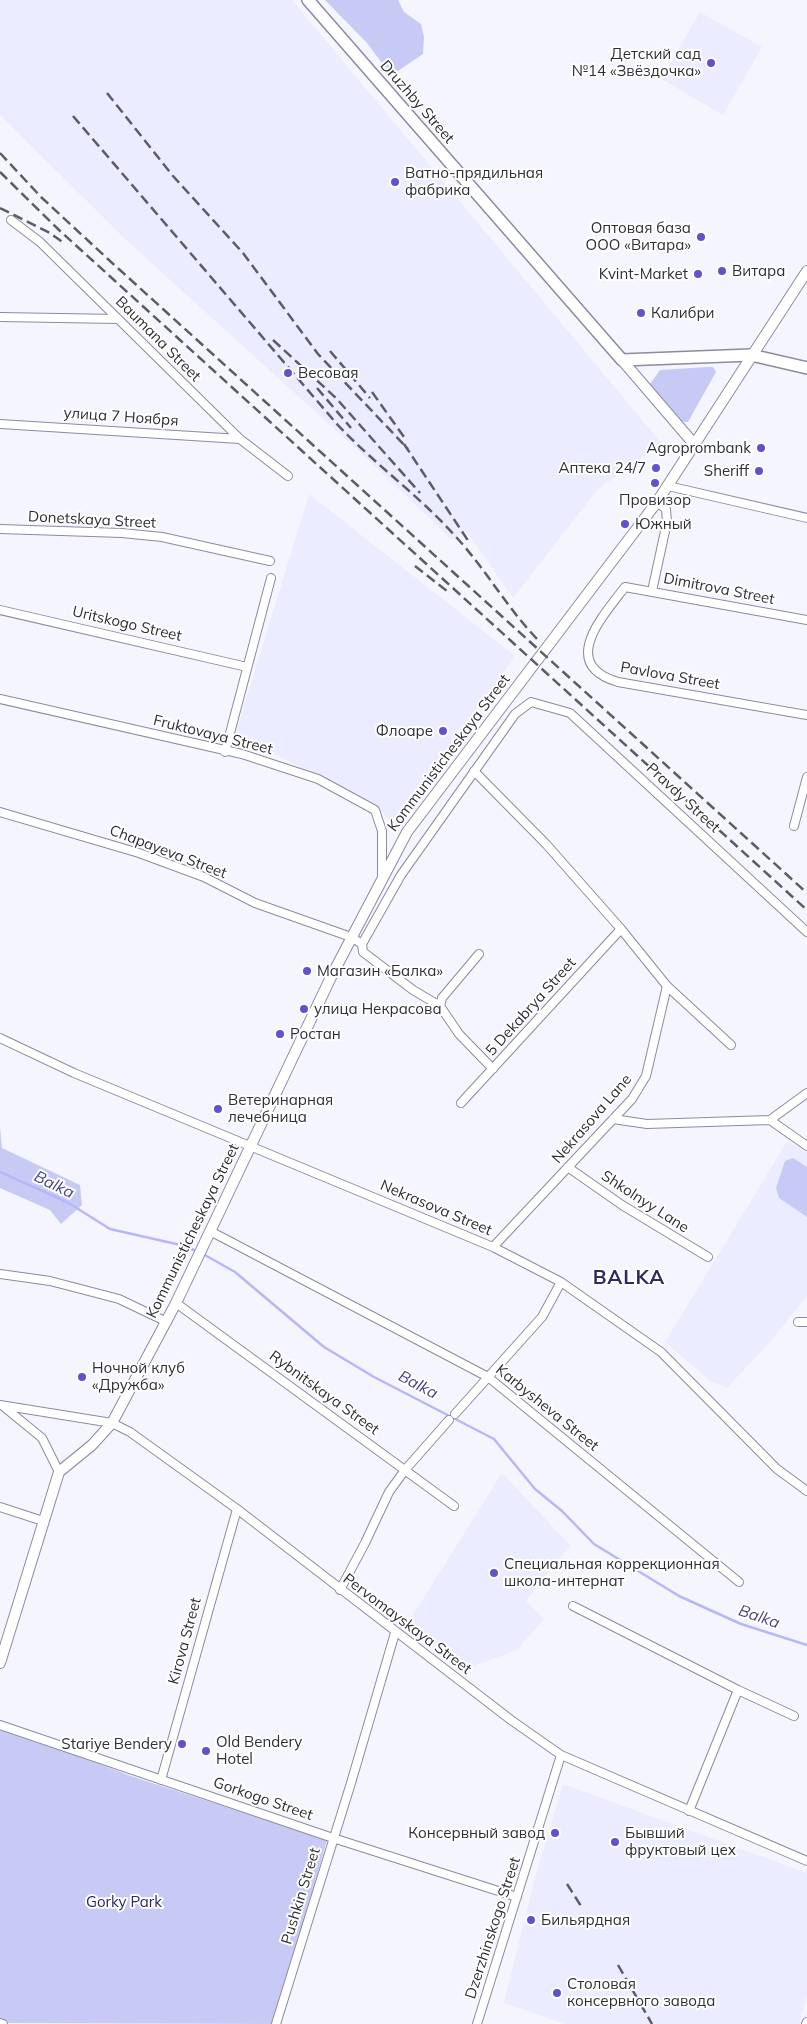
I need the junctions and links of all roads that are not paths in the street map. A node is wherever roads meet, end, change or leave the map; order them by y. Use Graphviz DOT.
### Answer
graph roads {
  1 [pos="308,0"];
  2 [pos="11,220"];
  3 [pos="807,271"];
  4 [pos="0,317"];
  5 [pos="118,319"];
  6 [pos="751,356"];
  7 [pos="622,360"];
  8 [pos="807,368"];
  9 [pos="0,424"];
  10 [pos="240,438"];
  11 [pos="694,444"];
  12 [pos="288,476"];
  13 [pos="668,486"];
  14 [pos="657,502"];
  15 [pos="807,518"];
  16 [pos="0,529"];
  17 [pos="270,561"];
  18 [pos="271,578"];
  19 [pos="625,587"];
  20 [pos="652,591"];
  21 [pos="0,610"];
  22 [pos="807,620"];
  23 [pos="247,667"];
  24 [pos="0,699"];
  25 [pos="807,715"];
  26 [pos="225,752"];
  27 [pos="474,772"];
  28 [pos="807,776"];
  29 [pos="0,812"];
  30 [pos="794,826"];
  31 [pos="382,877"];
  32 [pos="621,928"];
  33 [pos="807,932"];
  34 [pos="351,937"];
  35 [pos="362,944"];
  36 [pos="479,954"];
  37 [pos="667,986"];
  38 [pos="440,1006"];
  39 [pos="0,1038"];
  40 [pos="731,1045"];
  41 [pos="493,1069"];
  42 [pos="807,1093"];
  43 [pos="461,1103"];
  44 [pos="613,1119"];
  45 [pos="770,1120"];
  46 [pos="250,1146"];
  47 [pos="807,1146"];
  48 [pos="568,1168"];
  49 [pos="210,1231"];
  50 [pos="493,1247"];
  51 [pos="708,1257"];
  52 [pos="0,1274"];
  53 [pos="561,1282"];
  54 [pos="176,1303"];
  55 [pos="167,1322"];
  56 [pos="798,1322"];
  57 [pos="807,1322"];
  58 [pos="488,1377"];
  59 [pos="2,1405"];
  60 [pos="112,1423"];
  61 [pos="405,1470"];
  62 [pos="59,1472"];
  63 [pos="807,1491"];
  64 [pos="454,1506"];
  65 [pos="0,1507"];
  66 [pos="237,1509"];
  67 [pos="43,1521"];
  68 [pos="739,1582"];
  69 [pos="340,1590"];
  70 [pos="573,1606"];
  71 [pos="395,1633"];
  72 [pos="0,1663"];
  73 [pos="738,1690"];
  74 [pos="794,1716"];
  75 [pos="0,1725"];
  76 [pos="561,1755"];
  77 [pos="161,1780"];
  78 [pos="688,1811"];
  79 [pos="333,1838"];
  80 [pos="807,1861"];
  81 [pos="517,1897"];
  82 [pos="276,2024"];
  83 [pos="477,2024"];
  1 -- 7 [label="main road, Druzhby Street"];
  2 -- 5 [label="street, Baumana Street"];
  3 -- 6 [label="main road, Kommunisticheskaya Street"];
  4 -- 5 [label="street"];
  5 -- 10 [label="street, Baumana Street"];
  6 -- 7 [label="main road"];
  6 -- 8 [label="main road"];
  6 -- 11 [label="main road, Kommunisticheskaya Street"];
  7 -- 11 [label="main road, Druzhby Street"];
  9 -- 10 [label="street, улица 7 Ноября"];
  10 -- 12 [label="street, Baumana Street"];
  11 -- 13 [label="main road, Kommunisticheskaya Street"];
  13 -- 14 [label="main road, Kommunisticheskaya Street"];
  13 -- 15 [label="street"];
  14 -- 20 [label="street"];
  14 -- 31 [label="main road, Kommunisticheskaya Street"];
  16 -- 17 [label="street, Donetskaya Street"];
  18 -- 23 [label="street"];
  19 -- 20 [label="street, Dimitrova Street"];
  19 -- 25 [label="street, Pavlova Street"];
  20 -- 22 [label="street, Dimitrova Street"];
  21 -- 23 [label="street, Uritskogo Street"];
  23 -- 26 [label="street"];
  24 -- 26 [label="street, Fruktovaya Street"];
  26 -- 31 [label="street, Fruktovaya Street"];
  27 -- 32 [label="street"];
  27 -- 33 [label="street, Pravdy Street"];
  27 -- 35 [label="street"];
  28 -- 30 [label="street"];
  29 -- 34 [label="street, Chapayeva Street"];
  31 -- 34 [label="main road, Kommunisticheskaya Street"];
  32 -- 37 [label="street"];
  32 -- 41 [label="street, 5 Dekabrya Street"];
  34 -- 35 [label="street, Chapayeva Street"];
  34 -- 46 [label="main road, Kommunisticheskaya Street"];
  35 -- 38 [label="street, Chapayeva Street"];
  36 -- 38 [label="street"];
  37 -- 40 [label="street"];
  37 -- 44 [label="street, Nekrasova Lane"];
  38 -- 41 [label="street"];
  39 -- 46 [label="street, Nekrasova Street"];
  41 -- 43 [label="street, 5 Dekabrya Street"];
  42 -- 45 [label="street"];
  44 -- 45 [label="street"];
  44 -- 48 [label="street, Nekrasova Lane"];
  45 -- 47 [label="street"];
  46 -- 49 [label="main road, Kommunisticheskaya Street"];
  46 -- 50 [label="street, Nekrasova Street"];
  48 -- 50 [label="street, Nekrasova Lane"];
  48 -- 51 [label="street, Shkolnyy Lane"];
  49 -- 54 [label="main road, Kommunisticheskaya Street"];
  49 -- 58 [label="street, Karbysheva Street"];
  50 -- 53 [label="street, Nekrasova Street"];
  52 -- 55 [label="street"];
  53 -- 58 [label="street"];
  53 -- 63 [label="street, Nekrasova Street"];
  54 -- 55 [label="main road, Kommunisticheskaya Street"];
  54 -- 61 [label="street, Rybnitskaya Street"];
  55 -- 60 [label="main road, Kommunisticheskaya Street"];
  56 -- 57 [label="street"];
  58 -- 61 [label="street"];
  58 -- 68 [label="street, Karbysheva Street"];
  59 -- 60 [label="street, Pervomayskaya Street"];
  59 -- 62 [label="street"];
  60 -- 62 [label="main road, Kommunisticheskaya Street"];
  60 -- 66 [label="street, Pervomayskaya Street"];
  61 -- 64 [label="street, Rybnitskaya Street"];
  61 -- 69 [label="street"];
  62 -- 67 [label="main road"];
  65 -- 67 [label="street"];
  66 -- 69 [label="street, Pervomayskaya Street"];
  66 -- 77 [label="street, Kirova Street"];
  67 -- 72 [label="main road"];
  69 -- 71 [label="street, Pervomayskaya Street"];
  70 -- 73 [label="street"];
  71 -- 76 [label="street, Pervomayskaya Street"];
  71 -- 79 [label="street, Pushkin Street"];
  73 -- 74 [label="street"];
  73 -- 78 [label="street"];
  75 -- 77 [label="street, Gorkogo Street"];
  76 -- 78 [label="street, Pervomayskaya Street"];
  76 -- 81 [label="street, Dzerzhinskogo Street"];
  77 -- 79 [label="street, Gorkogo Street"];
  78 -- 80 [label="street, Pervomayskaya Street"];
  79 -- 81 [label="street, Gorkogo Street"];
  79 -- 82 [label="street, Pushkin Street"];
  81 -- 83 [label="street, Dzerzhinskogo Street"];
}
